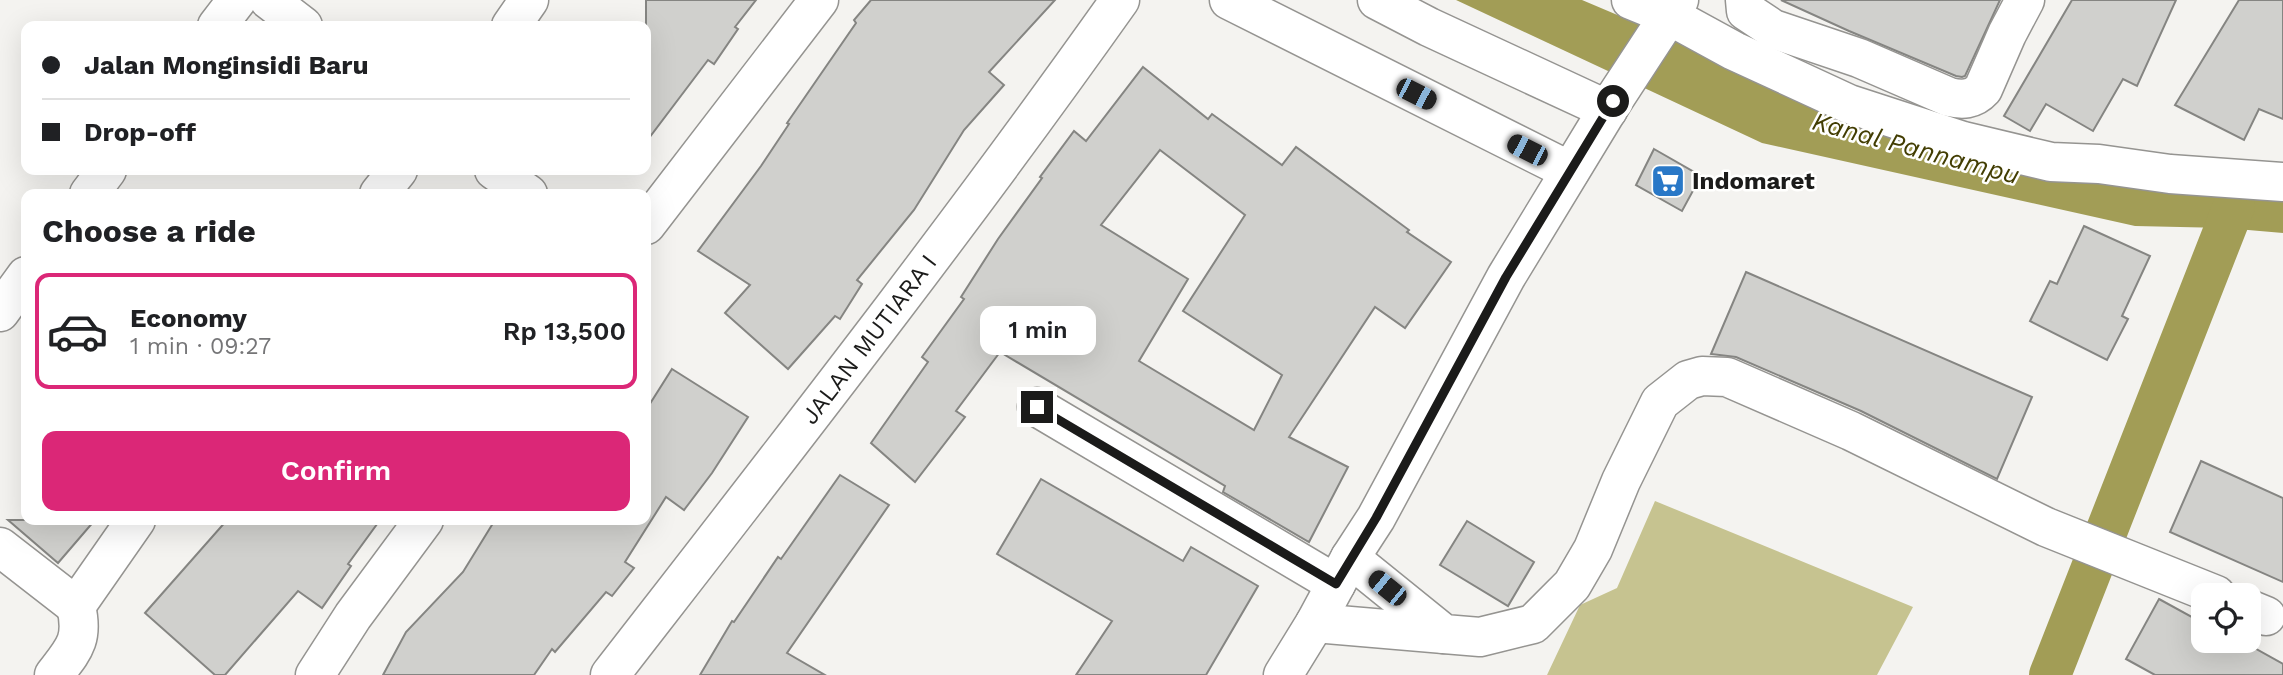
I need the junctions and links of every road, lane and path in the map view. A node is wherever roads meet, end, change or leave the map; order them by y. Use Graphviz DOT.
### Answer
graph roads {
  1 [pos="237,0"];
  2 [pos="269,0"];
  3 [pos="530,0"];
  4 [pos="819,0"];
  5 [pos="1120,0"];
  6 [pos="1229,0"];
  7 [pos="1377,0"];
  8 [pos="1631,0"];
  9 [pos="1745,0"];
  10 [pos="2025,0"];
  11 [pos="1671,14"];
  12 [pos="221,21"];
  13 [pos="296,21"];
  14 [pos="515,21"];
  15 [pos="1611,106"];
  16 [pos="1570,171"];
  17 [pos="394,175"];
  18 [pos="501,175"];
  19 [pos="2283,182"];
  20 [pos="383,189"];
  21 [pos="521,189"];
  22 [pos="651,218"];
  23 [pos="21,283"];
  24 [pos="0,312"];
  25 [pos="1037,407"];
  26 [pos="133,525"];
  27 [pos="420,525"];
  28 [pos="0,547"];
  29 [pos="1343,571"];
  30 [pos="2191,585"];
  31 [pos="76,606"];
  32 [pos="1315,623"];
  33 [pos="1444,634"];
  34 [pos="54,675"];
  35 [pos="315,675"];
  36 [pos="610,675"];
  37 [pos="1283,675"];
  1 -- 12 [label="street"];
  2 -- 13 [label="street"];
  3 -- 14 [label="street"];
  4 -- 22 [label="street"];
  5 -- 36 [label="street, JALAN MUTIARA I"];
  6 -- 16 [label="street"];
  7 -- 15 [label="street"];
  8 -- 11 [label="street"];
  9 -- 10 [label="street"];
  11 -- 15 [label="street"];
  11 -- 19 [label="street"];
  15 -- 16 [label="street"];
  16 -- 29 [label="street"];
  17 -- 20 [label="street"];
  18 -- 21 [label="street"];
  23 -- 24 [label="street"];
  25 -- 29 [label="street"];
  26 -- 31 [label="street"];
  27 -- 35 [label="street"];
  28 -- 31 [label="street"];
  29 -- 32 [label="street"];
  29 -- 33 [label="street"];
  30 -- 33 [label="street"];
  31 -- 34 [label="street"];
  32 -- 33 [label="street"];
  32 -- 37 [label="street"];
}
